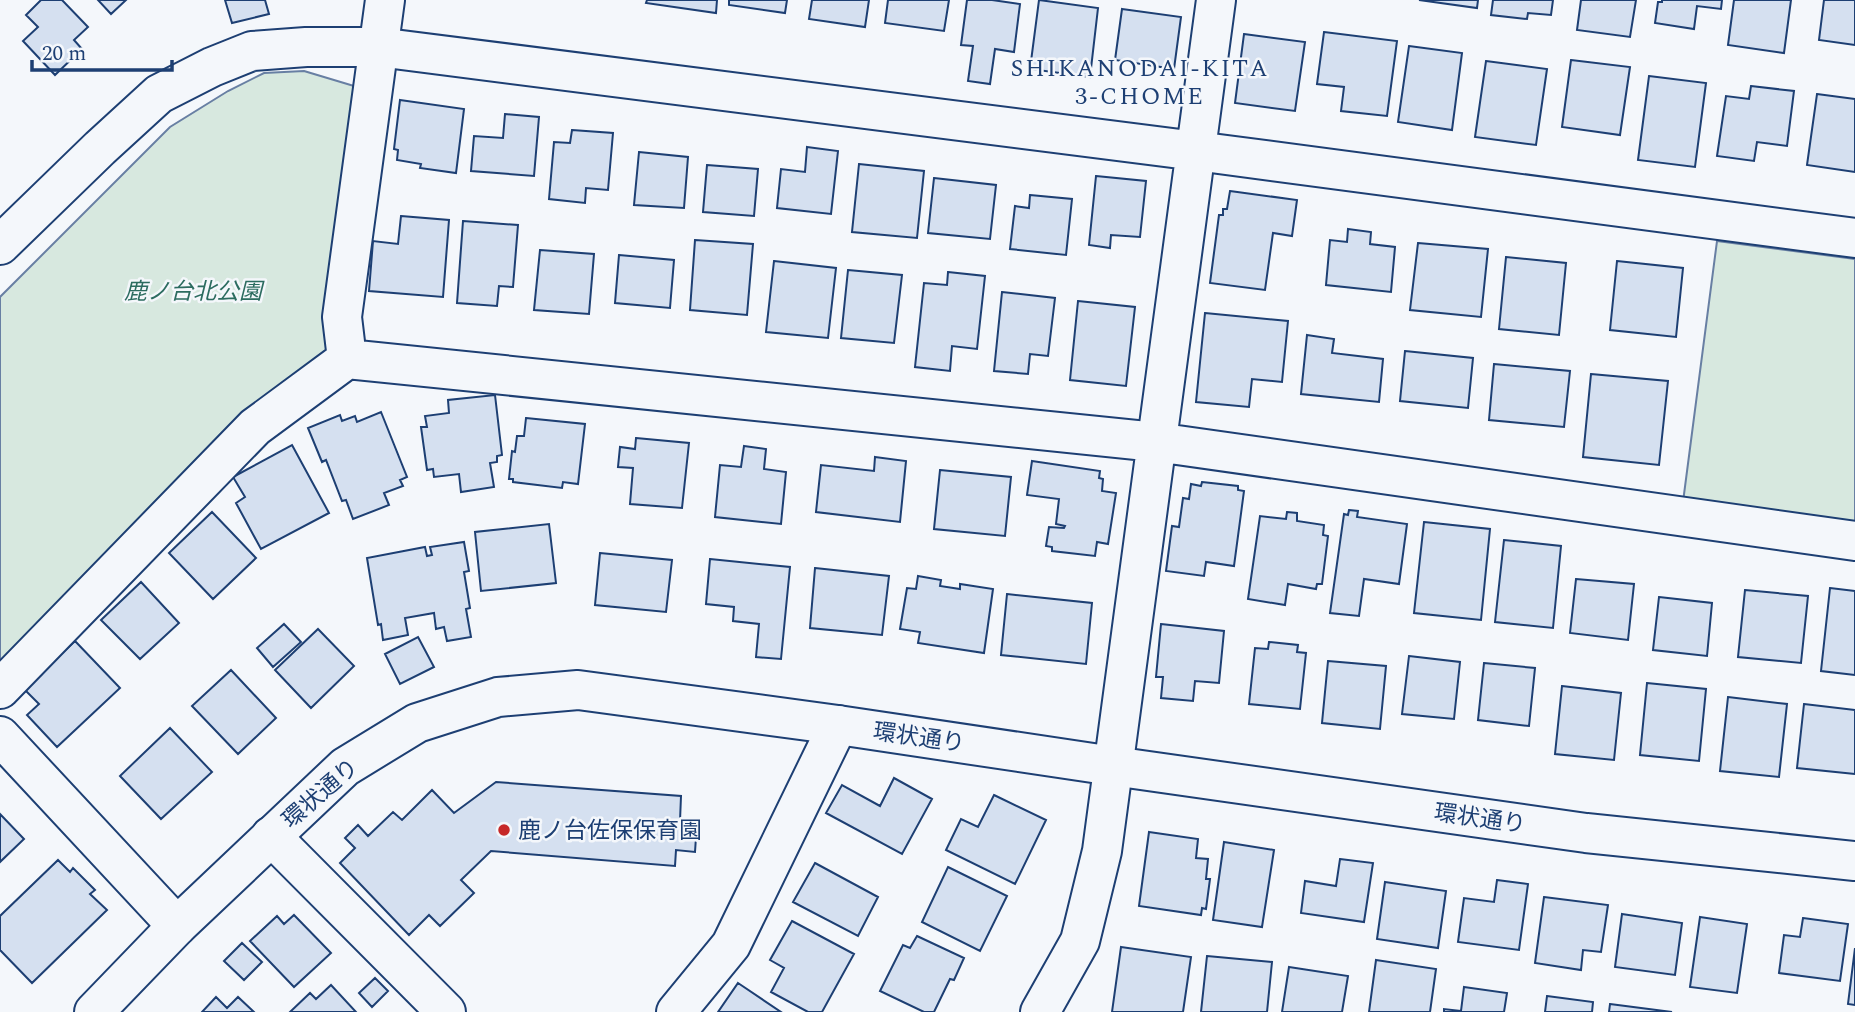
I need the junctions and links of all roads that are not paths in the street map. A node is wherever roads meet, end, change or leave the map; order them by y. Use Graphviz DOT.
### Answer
graph roads {
  1 [pos="385,0"];
  2 [pos="1216,0"];
  3 [pos="378,47"];
  4 [pos="1196,151"];
  5 [pos="1855,238"];
  6 [pos="0,245"];
  7 [pos="346,359"];
  8 [pos="1156,442"];
  9 [pos="1855,541"];
  10 [pos="0,689"];
  11 [pos="838,725"];
  12 [pos="0,736"];
  13 [pos="1113,766"];
  14 [pos="271,836"];
  15 [pos="1855,861"];
  16 [pos="177,926"];
  17 [pos="94,1012"];
  18 [pos="446,1012"];
  19 [pos="676,1012"];
  20 [pos="1040,1012"];
  1 -- 3 [label="street"];
  2 -- 4 [label="street"];
  3 -- 4 [label="street"];
  3 -- 6 [label="street"];
  3 -- 7 [label="street"];
  4 -- 5 [label="street"];
  4 -- 8 [label="street"];
  7 -- 8 [label="street"];
  7 -- 10 [label="street"];
  8 -- 9 [label="street"];
  8 -- 13 [label="street"];
  11 -- 13 [label="street, 環状通り"];
  11 -- 14 [label="street, 環状通り"];
  11 -- 19 [label="street"];
  12 -- 16 [label="street"];
  13 -- 15 [label="street, 環状通り"];
  13 -- 20 [label="street"];
  14 -- 16 [label="street, 環状通り"];
  14 -- 18 [label="street"];
  16 -- 17 [label="street, 環状通り"];
}
